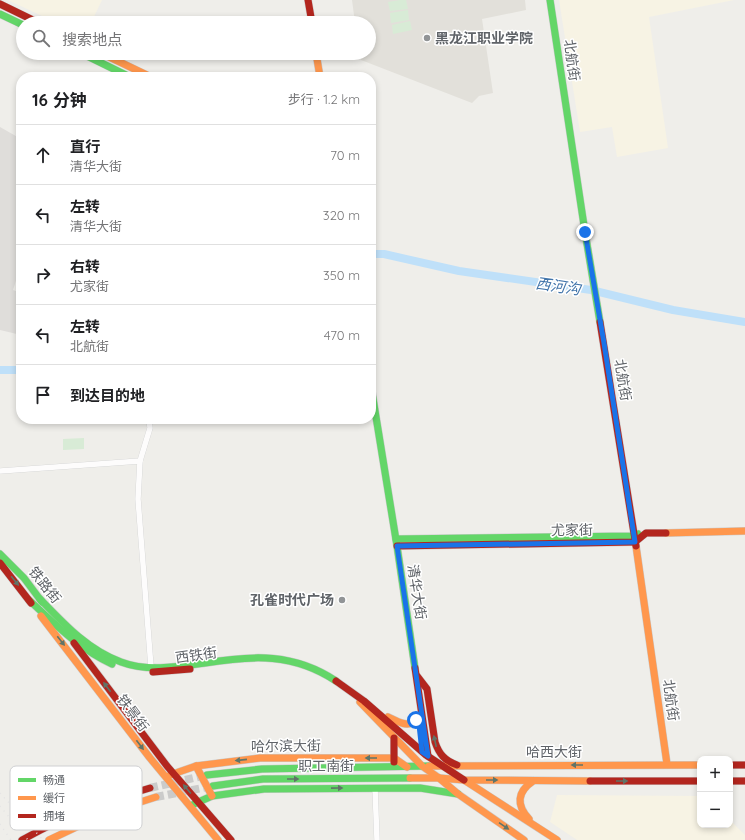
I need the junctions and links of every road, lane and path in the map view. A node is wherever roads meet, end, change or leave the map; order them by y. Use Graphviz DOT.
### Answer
graph roads {
  1 [pos="308,0"];
  2 [pos="313,0"];
  3 [pos="550,0"];
  4 [pos="0,4"];
  5 [pos="0,14"];
  6 [pos="25,16"];
  7 [pos="311,16"];
  8 [pos="315,16"];
  9 [pos="16,22"];
  10 [pos="95,60"];
  11 [pos="116,60"];
  12 [pos="317,60"];
  13 [pos="322,60"];
  14 [pos="120,72"];
  15 [pos="141,72"];
  16 [pos="319,72"];
  17 [pos="324,72"];
  18 [pos="376,417"];
  19 [pos="150,424"];
  20 [pos="373,424"];
  21 [pos="140,461"];
  22 [pos="0,472"];
  23 [pos="745,528"];
  24 [pos="745,531"];
  25 [pos="634,539"];
  26 [pos="396,542"];
  27 [pos="0,554"];
  28 [pos="0,563"];
  29 [pos="40,598"];
  30 [pos="29,600"];
  31 [pos="67,634"];
  32 [pos="151,667"];
  33 [pos="416,675"];
  34 [pos="376,713"];
  35 [pos="418,716"];
  36 [pos="394,738"];
  37 [pos="425,754"];
  38 [pos="394,758"];
  39 [pos="667,764"];
  40 [pos="697,765"];
  41 [pos="733,765"];
  42 [pos="745,765"];
  43 [pos="196,766"];
  44 [pos="395,766"];
  45 [pos="422,766"];
  46 [pos="441,766"];
  47 [pos="461,766"];
  48 [pos="407,767"];
  49 [pos="174,774"];
  50 [pos="207,775"];
  51 [pos="165,777"];
  52 [pos="439,778"];
  53 [pos="464,780"];
  54 [pos="533,781"];
  55 [pos="697,781"];
  56 [pos="733,781"];
  57 [pos="745,781"];
  58 [pos="213,786"];
  59 [pos="150,788"];
  60 [pos="375,788"];
  61 [pos="142,790"];
  62 [pos="458,794"];
  63 [pos="212,796"];
  64 [pos="156,797"];
  65 [pos="142,801"];
  66 [pos="198,802"];
  67 [pos="189,806"];
  68 [pos="533,824"];
  69 [pos="38,830"];
  70 [pos="69,830"];
  71 [pos="22,840"];
  72 [pos="48,840"];
  73 [pos="218,840"];
  74 [pos="231,840"];
  75 [pos="377,840"];
  76 [pos="524,840"];
  77 [pos="557,840"];
  1 -- 7 [label="main road"];
  2 -- 8 [label="main road"];
  3 -- 25 [label="main road, 北航街"];
  4 -- 6 [label="main road"];
  5 -- 9 [label="main road"];
  10 -- 14 [label="main road"];
  11 -- 15 [label="main road"];
  12 -- 16 [label="main road"];
  13 -- 17 [label="main road"];
  18 -- 26 [label="main road, 清华大街"];
  19 -- 21 [label="street"];
  20 -- 35 [label="main road, 清华大街"];
  21 -- 22 [label="street"];
  21 -- 32 [label="street"];
  23 -- 25 [label="main road, 尤家街"];
  24 -- 25 [label="main road, 尤家街"];
  25 -- 26 [label="main road, 尤家街"];
  25 -- 39 [label="main road, 北航街"];
  26 -- 33 [label="main road, 清华大街"];
  27 -- 29 [label="main road, 铁路街"];
  28 -- 30 [label="main road, 铁路街, one-way"];
  29 -- 31 [label="main road, 铁路街"];
  29 -- 32 [label="main road, 西铁街"];
  30 -- 31 [label="main road, 西铁街"];
  30 -- 51 [label="main road, 铁景街, one-way"];
  31 -- 34 [label="main road, 西铁街"];
  49 -- 31 [label="main road, 铁景街, one-way"];
  32 -- 34 [label="main road, 西铁街"];
  33 -- 37 [label="main road, 清华大街"];
  47 -- 33 [label="main road, one-way"];
  34 -- 35 [label="main road"];
  34 -- 36 [label="main road"];
  34 -- 37 [label="main road"];
  35 -- 37 [label="main road, 清华大街"];
  36 -- 38 [label="main road"];
  36 -- 45 [label="main road"];
  37 -- 45 [label="main road, 清华大街"];
  37 -- 46 [label="main road"];
  38 -- 43 [label="main road, 哈尔滨大街, one-way"];
  38 -- 44 [label="main road"];
  38 -- 48 [label="main road"];
  39 -- 40 [label="main road, 哈西大街"];
  39 -- 47 [label="main road, 哈西大街, one-way"];
  41 -- 42 [label="main road"];
  43 -- 49 [label="main road, 哈尔滨大街"];
  43 -- 63 [label="main road"];
  44 -- 48 [label="main road, 职工南街"];
  44 -- 50 [label="main road, 职工南街"];
  45 -- 46 [label="main road, 哈西大街"];
  45 -- 48 [label="main road, 哈西大街"];
  45 -- 52 [label="main road"];
  46 -- 47 [label="main road, 哈西大街"];
  46 -- 53 [label="main road"];
  49 -- 51 [label="main road, 哈尔滨大街"];
  66 -- 49 [label="main road, 铁景街, one-way"];
  51 -- 67 [label="main road, 铁景街"];
  52 -- 53 [label="main road, 哈西大街"];
  58 -- 52 [label="main road, 职工南街, one-way"];
  52 -- 62 [label="main road"];
  53 -- 54 [label="main road, 哈西大街, one-way"];
  53 -- 68 [label="main road"];
  54 -- 55 [label="main road, 哈西大街, one-way"];
  54 -- 68 [label="main road"];
  56 -- 57 [label="main road"];
  59 -- 61 [label="main road"];
  60 -- 62 [label="main road"];
  63 -- 60 [label="main road, one-way"];
  60 -- 75 [label="street"];
  62 -- 76 [label="main road, one-way"];
  63 -- 66 [label="main road"];
  64 -- 65 [label="main road"];
  66 -- 67 [label="main road"];
  66 -- 74 [label="main road, 铁景街"];
  67 -- 73 [label="main road, 铁景街"];
  68 -- 77 [label="main road"];
  69 -- 71 [label="main road"];
  70 -- 72 [label="main road"];
}
